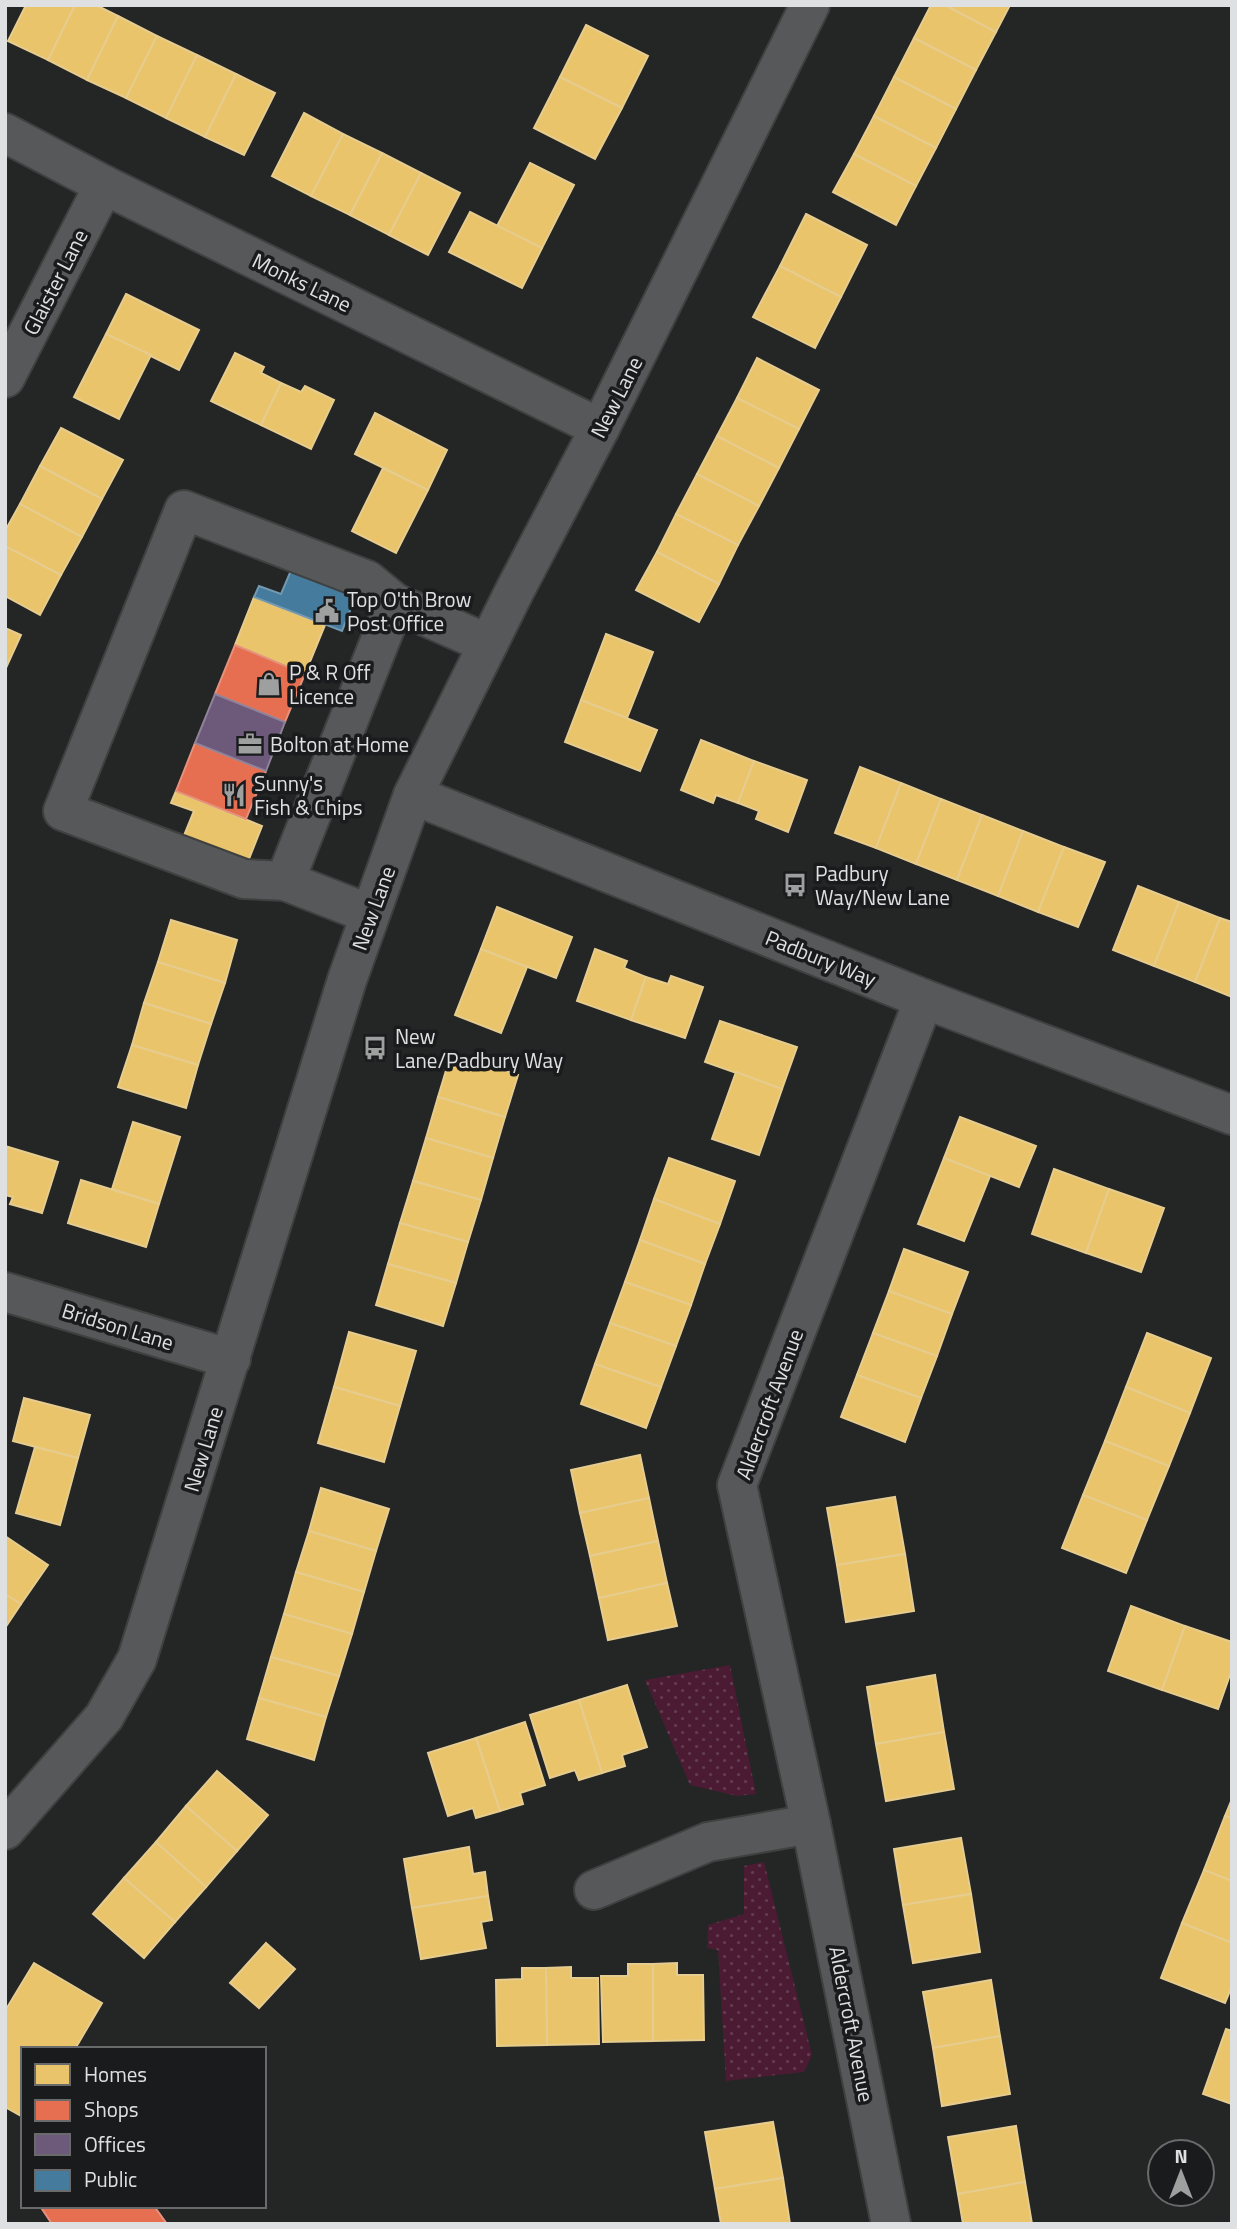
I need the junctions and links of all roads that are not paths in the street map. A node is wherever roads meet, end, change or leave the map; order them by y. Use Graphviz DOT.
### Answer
graph roads {
  1 [pos="810,5"];
  2 [pos="5,133"];
  3 [pos="104,185"];
  4 [pos="5,379"];
  5 [pos="600,428"];
  6 [pos="395,603"];
  7 [pos="488,644"];
  8 [pos="413,795"];
  9 [pos="285,881"];
  10 [pos="370,914"];
  11 [pos="924,999"];
  12 [pos="1232,1115"];
  13 [pos="5,1292"];
  14 [pos="231,1359"];
  15 [pos="811,1824"];
  16 [pos="5,1830"];
  17 [pos="594,1890"];
  18 [pos="891,2224"];
  1 -- 5 [label="street, New Lane"];
  2 -- 3 [label="street, Monks Lane"];
  3 -- 4 [label="street, Glaister Lane"];
  3 -- 5 [label="street, Monks Lane"];
  5 -- 7 [label="street, New Lane"];
  6 -- 7 [label="street"];
  6 -- 9 [label="street"];
  6 -- 9 [label="street"];
  7 -- 8 [label="street, New Lane"];
  8 -- 10 [label="street, New Lane"];
  8 -- 11 [label="street, Padbury Way"];
  9 -- 10 [label="street"];
  10 -- 14 [label="street, New Lane"];
  11 -- 12 [label="street, Padbury Way"];
  11 -- 15 [label="street, Aldercroft Avenue"];
  13 -- 14 [label="street, Bridson Lane"];
  14 -- 16 [label="street, New Lane"];
  15 -- 17 [label="street"];
  15 -- 18 [label="street, Aldercroft Avenue"];
}
